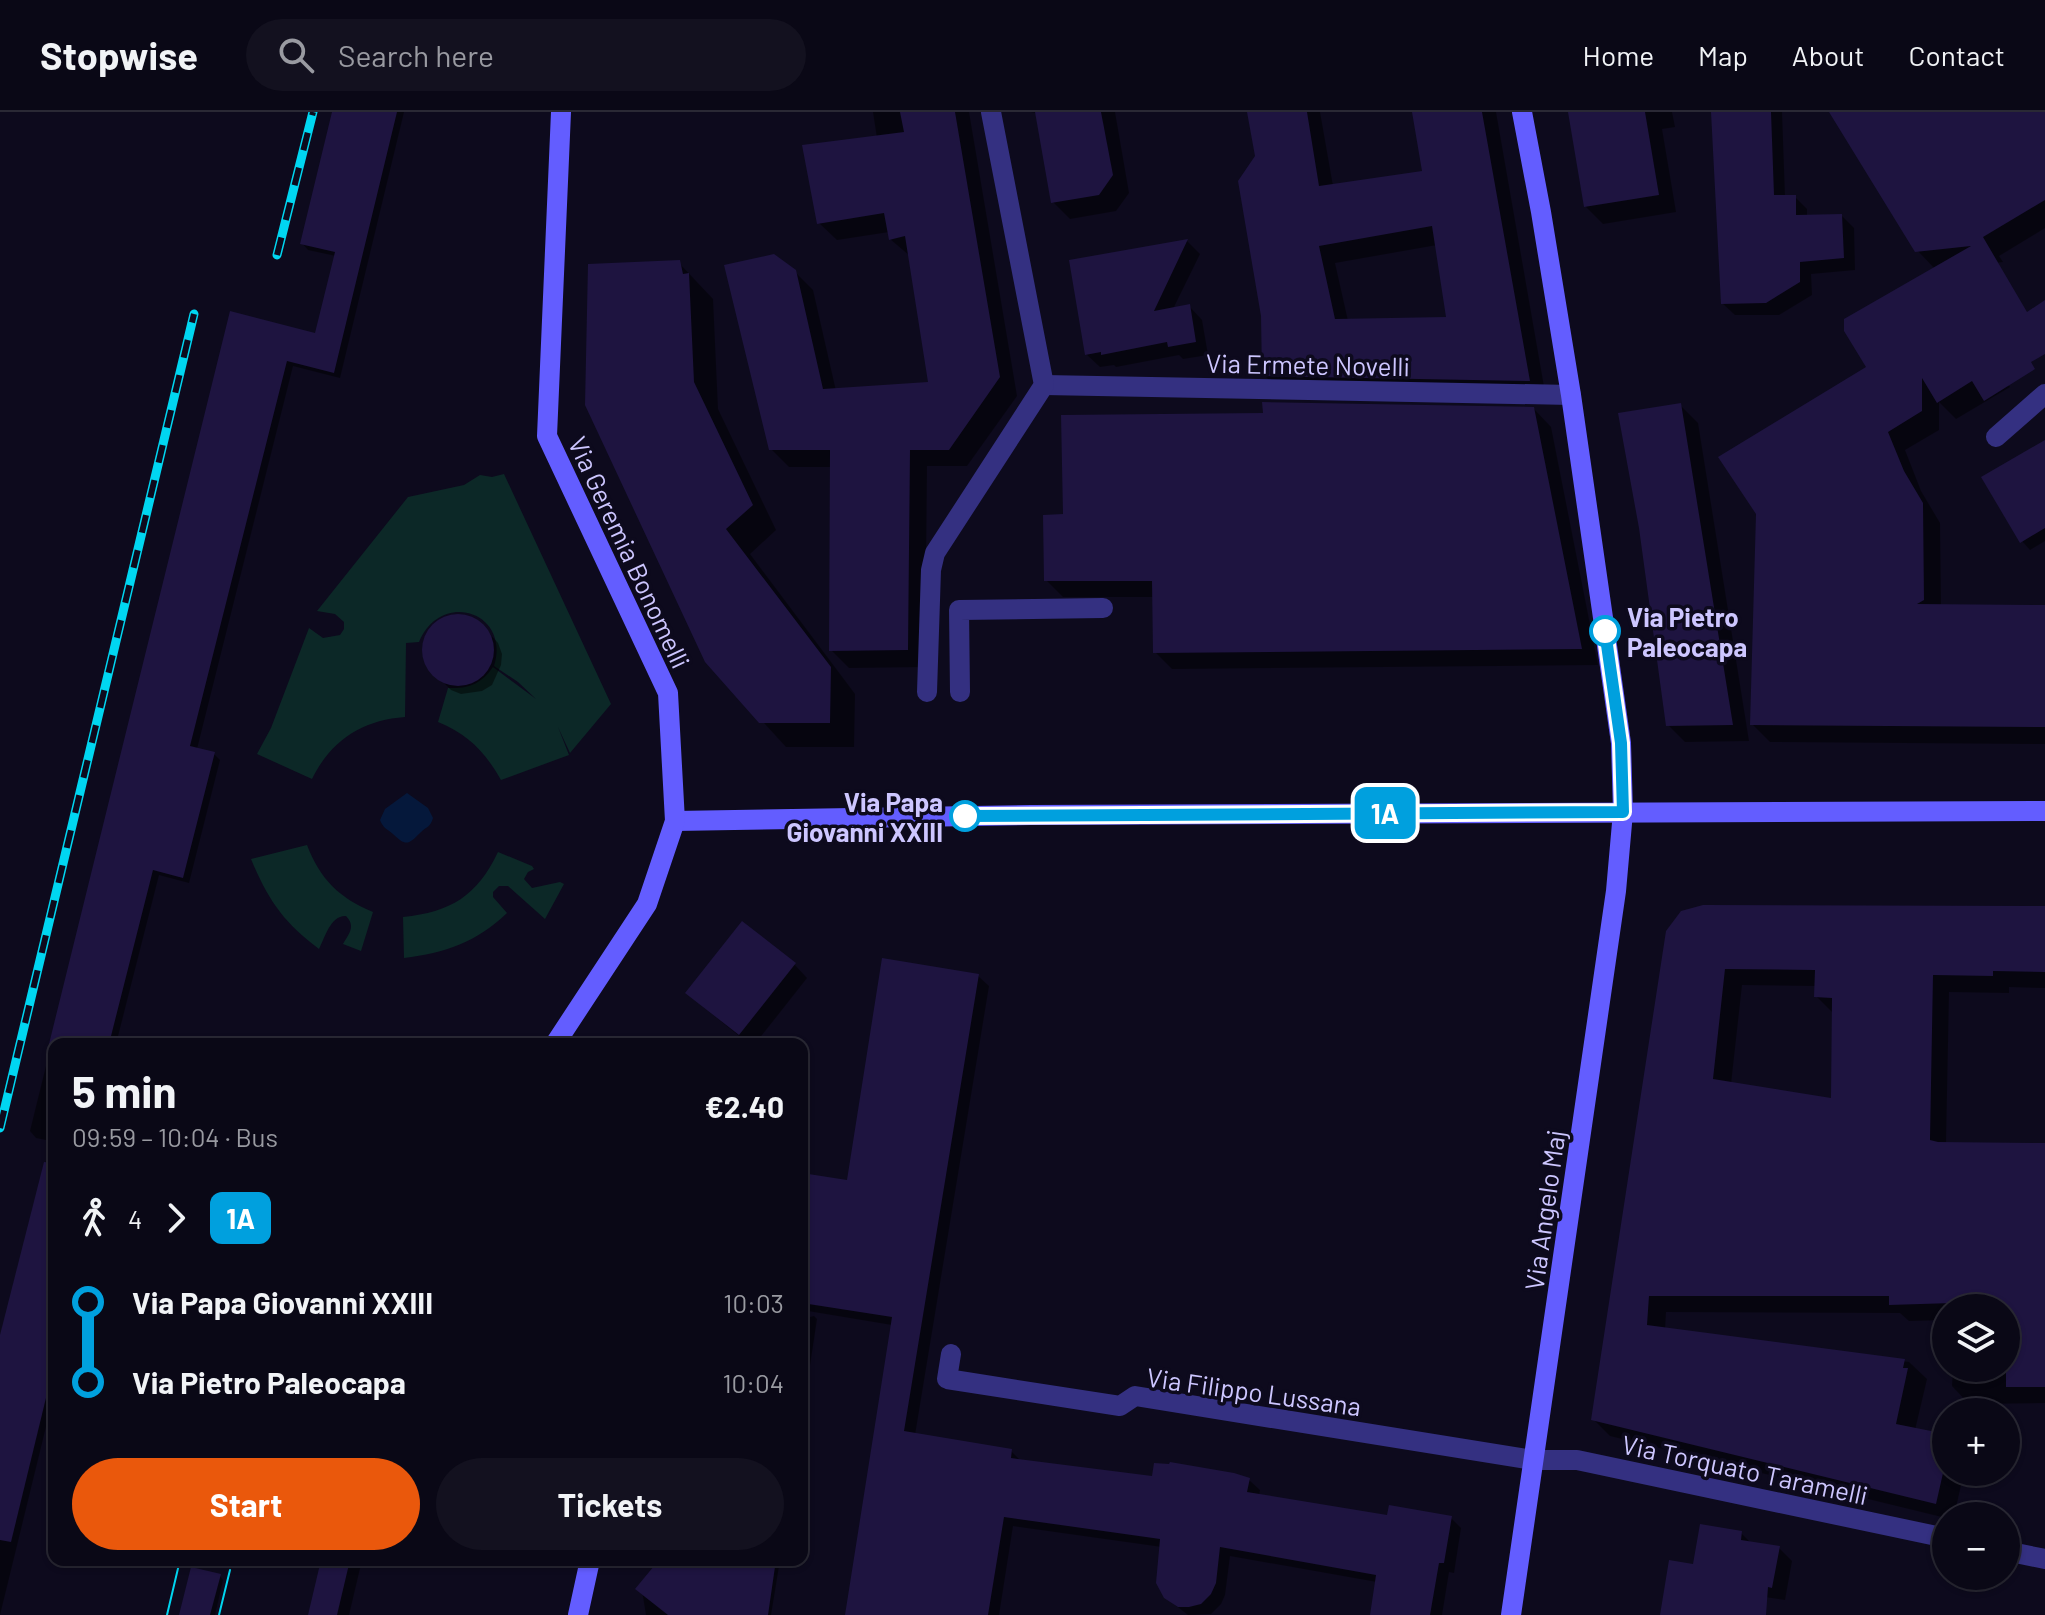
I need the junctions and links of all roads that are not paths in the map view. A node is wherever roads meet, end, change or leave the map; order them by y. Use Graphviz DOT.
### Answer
graph roads {
  1 [pos="561,112"];
  2 [pos="991,112"];
  3 [pos="1522,112"];
  4 [pos="1044,385"];
  5 [pos="2045,394"];
  6 [pos="1571,395"];
  7 [pos="1996,437"];
  8 [pos="1103,608"];
  9 [pos="927,692"];
  10 [pos="960,692"];
  11 [pos="2045,811"];
  12 [pos="1623,812"];
  13 [pos="675,821"];
  14 [pos="559,1038"];
  15 [pos="951,1354"];
  16 [pos="1533,1460"];
  17 [pos="1932,1535"];
  18 [pos="2020,1554"];
  19 [pos="2045,1559"];
  20 [pos="589,1566"];
  21 [pos="578,1615"];
  22 [pos="1511,1615"];
  1 -- 13 [label="main road, Via Geremia Bonomelli"];
  2 -- 4 [label="street"];
  3 -- 6 [label="main road"];
  4 -- 6 [label="street, Via Ermete Novelli"];
  4 -- 9 [label="street"];
  5 -- 7 [label="street"];
  6 -- 12 [label="main road"];
  8 -- 10 [label="street"];
  11 -- 12 [label="main road"];
  12 -- 13 [label="main road"];
  12 -- 16 [label="main road, Via Angelo Maj"];
  13 -- 14 [label="main road"];
  15 -- 16 [label="street, Via Filippo Lussana"];
  16 -- 17 [label="street, Via Torquato Taramelli"];
  16 -- 22 [label="main road, Via Angelo Maj"];
  18 -- 19 [label="street"];
  20 -- 21 [label="main road"];
}
